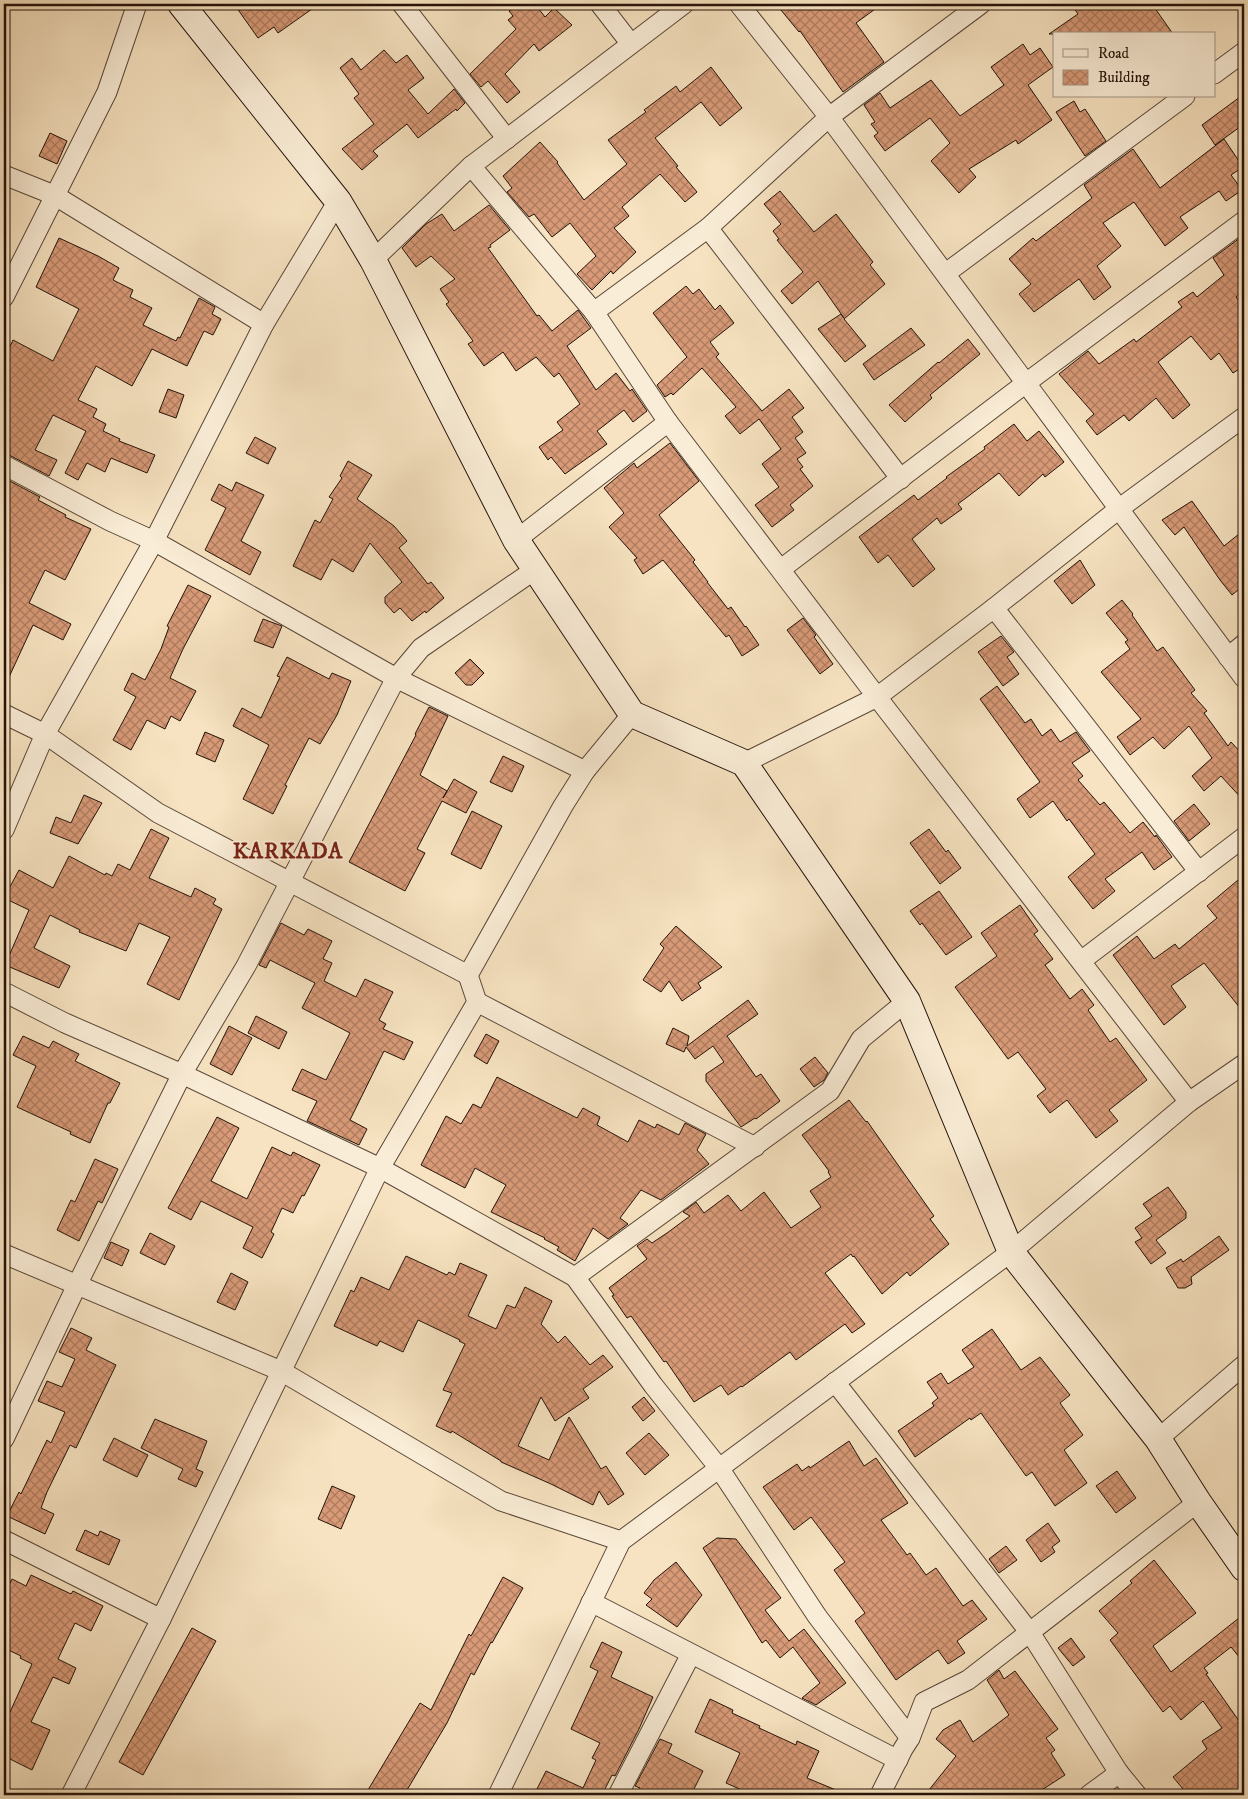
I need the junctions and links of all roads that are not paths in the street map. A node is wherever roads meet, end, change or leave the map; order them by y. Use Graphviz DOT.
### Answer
graph roads {
  1 [pos="136,4"];
  2 [pos="181,4"];
  3 [pos="402,4"];
  4 [pos="600,4"];
  5 [pos="684,4"];
  6 [pos="739,4"];
  7 [pos="981,4"];
  8 [pos="631,44"];
  9 [pos="1244,52"];
  10 [pos="1216,73"];
  11 [pos="1182,98"];
  12 [pos="830,117"];
  13 [pos="507,139"];
  14 [pos="471,166"];
  15 [pos="4,175"];
  16 [pos="54,195"];
  17 [pos="338,201"];
  18 [pos="1244,221"];
  19 [pos="708,228"];
  20 [pos="373,260"];
  21 [pos="946,273"];
  22 [pos="4,297"];
  23 [pos="594,312"];
  24 [pos="264,324"];
  25 [pos="1026,383"];
  26 [pos="1244,417"];
  27 [pos="668,422"];
  28 [pos="4,465"];
  29 [pos="901,479"];
  30 [pos="1120,508"];
  31 [pos="516,540"];
  32 [pos="154,541"];
  33 [pos="536,569"];
  34 [pos="780,570"];
  35 [pos="994,608"];
  36 [pos="1244,644"];
  37 [pos="1228,657"];
  38 [pos="396,678"];
  39 [pos="1244,678"];
  40 [pos="877,697"];
  41 [pos="4,714"];
  42 [pos="632,714"];
  43 [pos="45,734"];
  44 [pos="744,763"];
  45 [pos="585,771"];
  46 [pos="4,830"];
  47 [pos="1244,837"];
  48 [pos="1199,872"];
  49 [pos="290,880"];
  50 [pos="1081,961"];
  51 [pos="468,975"];
  52 [pos="4,992"];
  53 [pos="907,1001"];
  54 [pos="477,1002"];
  55 [pos="1244,1064"];
  56 [pos="182,1074"];
  57 [pos="1189,1102"];
  58 [pos="755,1147"];
  59 [pos="380,1168"];
  60 [pos="1011,1252"];
  61 [pos="4,1254"];
  62 [pos="575,1277"];
  63 [pos="77,1285"];
  64 [pos="1244,1365"];
  65 [pos="281,1371"];
  66 [pos="835,1382"];
  67 [pos="4,1439"];
  68 [pos="1158,1439"];
  69 [pos="719,1468"];
  70 [pos="1198,1502"];
  71 [pos="4,1540"];
  72 [pos="621,1540"];
  73 [pos="1244,1568"];
  74 [pos="591,1602"];
  75 [pos="161,1619"];
  76 [pos="1031,1634"];
  77 [pos="691,1654"];
  78 [pos="910,1738"];
  79 [pos="898,1760"];
  80 [pos="1119,1773"];
  81 [pos="71,1795"];
  82 [pos="498,1795"];
  83 [pos="618,1795"];
  84 [pos="880,1795"];
  85 [pos="1090,1795"];
  86 [pos="1137,1795"];
  1 -- 16 [label="street"];
  2 -- 17 [label="street"];
  3 -- 13 [label="street"];
  4 -- 8 [label="street"];
  5 -- 8 [label="street"];
  6 -- 12 [label="street"];
  7 -- 12 [label="street"];
  8 -- 13 [label="street"];
  9 -- 10 [label="street"];
  11 -- 21 [label="street"];
  12 -- 19 [label="street"];
  12 -- 21 [label="street"];
  13 -- 14 [label="street"];
  14 -- 20 [label="street"];
  14 -- 23 [label="street"];
  15 -- 16 [label="street"];
  16 -- 22 [label="street"];
  16 -- 24 [label="street"];
  17 -- 20 [label="street"];
  17 -- 24 [label="street"];
  18 -- 25 [label="street"];
  19 -- 23 [label="street"];
  19 -- 29 [label="street"];
  20 -- 31 [label="street"];
  21 -- 25 [label="street"];
  23 -- 27 [label="street"];
  24 -- 32 [label="street"];
  25 -- 29 [label="street"];
  25 -- 30 [label="street"];
  26 -- 30 [label="street"];
  27 -- 31 [label="street"];
  27 -- 34 [label="street"];
  28 -- 32 [label="street"];
  29 -- 34 [label="street"];
  30 -- 35 [label="street"];
  30 -- 37 [label="street"];
  31 -- 33 [label="street"];
  32 -- 38 [label="street"];
  32 -- 43 [label="street"];
  33 -- 38 [label="street"];
  33 -- 42 [label="street"];
  34 -- 40 [label="street"];
  35 -- 40 [label="street"];
  35 -- 48 [label="street"];
  36 -- 37 [label="street"];
  37 -- 39 [label="street"];
  38 -- 45 [label="street"];
  38 -- 49 [label="street"];
  40 -- 44 [label="street"];
  40 -- 50 [label="street"];
  41 -- 43 [label="street"];
  42 -- 44 [label="street"];
  42 -- 45 [label="street"];
  43 -- 46 [label="street"];
  43 -- 49 [label="street"];
  44 -- 53 [label="street"];
  45 -- 51 [label="street"];
  47 -- 48 [label="street"];
  48 -- 50 [label="street"];
  49 -- 51 [label="street"];
  49 -- 56 [label="street"];
  50 -- 57 [label="street"];
  51 -- 54 [label="street"];
  52 -- 56 [label="street"];
  53 -- 58 [label="street"];
  53 -- 60 [label="street"];
  54 -- 58 [label="street"];
  54 -- 59 [label="street"];
  55 -- 57 [label="street"];
  56 -- 59 [label="street"];
  56 -- 63 [label="street"];
  57 -- 60 [label="street"];
  58 -- 62 [label="street"];
  59 -- 62 [label="street"];
  59 -- 65 [label="street"];
  60 -- 66 [label="street"];
  60 -- 68 [label="street"];
  61 -- 63 [label="street"];
  62 -- 69 [label="street"];
  63 -- 65 [label="street"];
  63 -- 67 [label="street"];
  64 -- 68 [label="street"];
  65 -- 72 [label="street"];
  65 -- 75 [label="street"];
  66 -- 69 [label="street"];
  66 -- 76 [label="street"];
  68 -- 70 [label="street"];
  69 -- 72 [label="street"];
  69 -- 78 [label="street"];
  70 -- 73 [label="street"];
  70 -- 76 [label="street"];
  71 -- 75 [label="street"];
  72 -- 74 [label="street"];
  74 -- 77 [label="street"];
  74 -- 82 [label="street"];
  75 -- 81 [label="street"];
  76 -- 78 [label="street"];
  76 -- 80 [label="street"];
  77 -- 79 [label="street"];
  77 -- 83 [label="street"];
  78 -- 79 [label="street"];
  79 -- 84 [label="street"];
  80 -- 85 [label="street"];
  80 -- 86 [label="street"];
}
